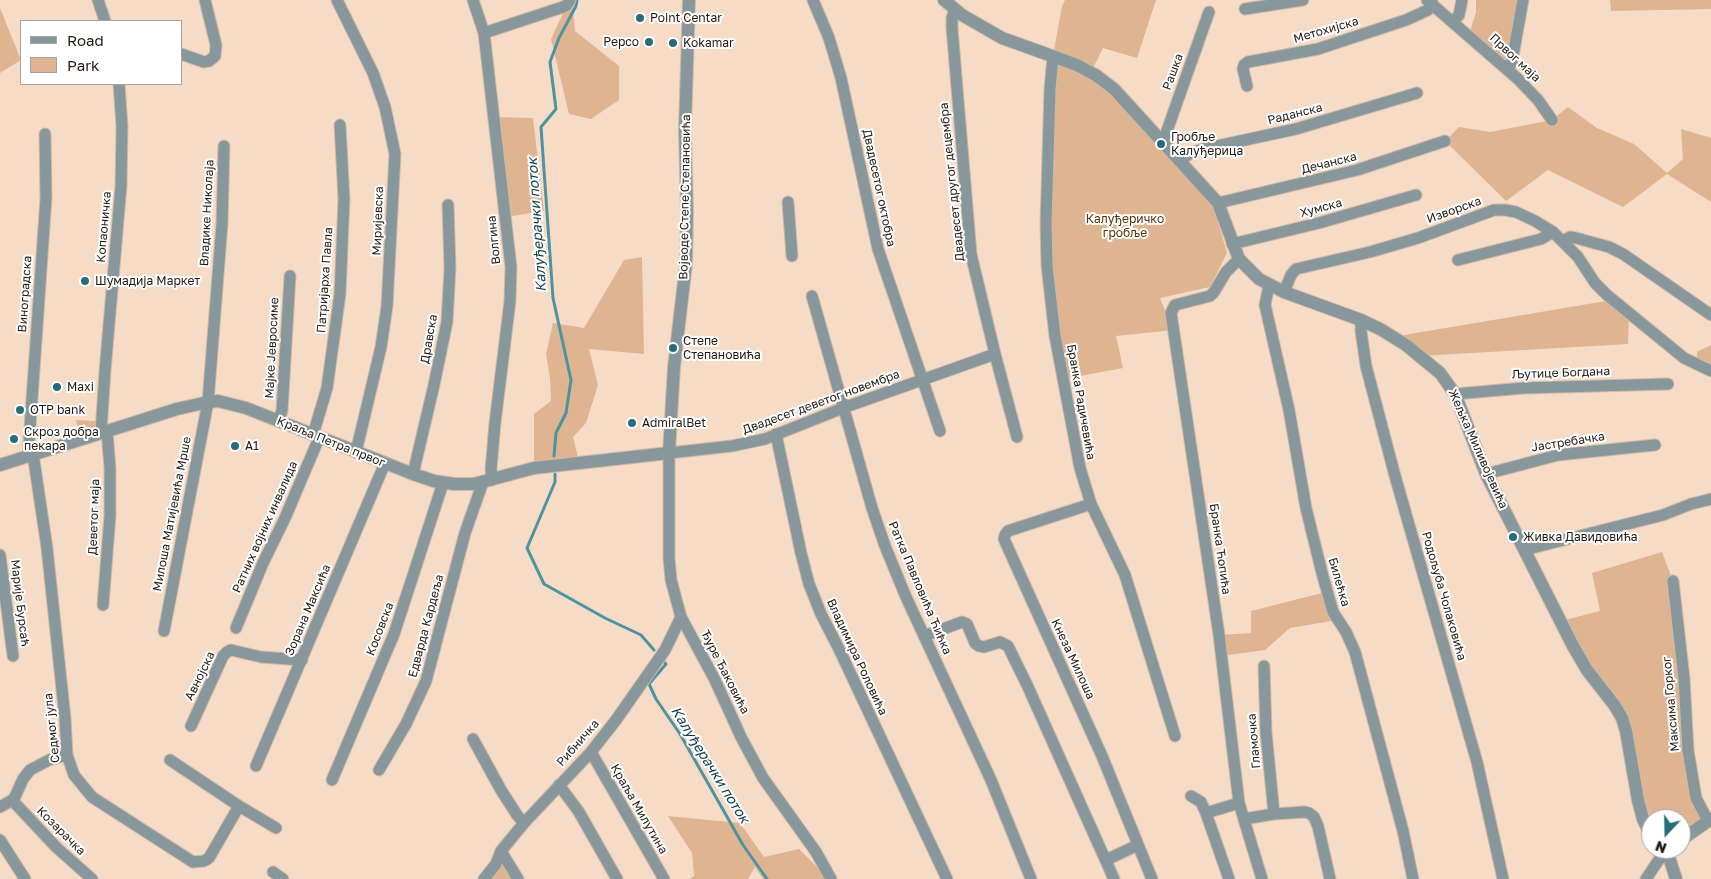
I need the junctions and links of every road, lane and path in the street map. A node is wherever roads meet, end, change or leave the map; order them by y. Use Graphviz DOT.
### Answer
graph roads {
  1 [pos="98,0"];
  2 [pos="205,0"];
  3 [pos="337,0"];
  4 [pos="473,0"];
  5 [pos="570,0"];
  6 [pos="689,0"];
  7 [pos="813,0"];
  8 [pos="944,0"];
  9 [pos="1303,0"];
  10 [pos="1462,0"];
  11 [pos="1523,0"];
  12 [pos="1430,2"];
  13 [pos="1245,9"];
  14 [pos="955,10"];
  15 [pos="1209,12"];
  16 [pos="105,20"];
  17 [pos="1454,22"];
  18 [pos="484,33"];
  19 [pos="182,54"];
  20 [pos="1053,56"];
  21 [pos="1508,70"];
  22 [pos="119,85"];
  23 [pos="1247,86"];
  24 [pos="1417,93"];
  25 [pos="1552,120"];
  26 [pos="340,125"];
  27 [pos="45,134"];
  28 [pos="1445,141"];
  29 [pos="1163,142"];
  30 [pos="224,146"];
  31 [pos="1179,161"];
  32 [pos="1416,195"];
  33 [pos="788,202"];
  34 [pos="1218,203"];
  35 [pos="448,205"];
  36 [pos="1553,232"];
  37 [pos="1562,241"];
  38 [pos="1232,244"];
  39 [pos="792,256"];
  40 [pos="1239,259"];
  41 [pos="1458,260"];
  42 [pos="290,276"];
  43 [pos="1269,285"];
  44 [pos="1284,292"];
  45 [pos="812,296"];
  46 [pos="1711,315"];
  47 [pos="1361,320"];
  48 [pos="995,354"];
  49 [pos="1711,371"];
  50 [pos="922,381"];
  51 [pos="1668,384"];
  52 [pos="1455,394"];
  53 [pos="208,402"];
  54 [pos="843,408"];
  55 [pos="278,421"];
  56 [pos="104,431"];
  57 [pos="940,431"];
  58 [pos="776,434"];
  59 [pos="316,437"];
  60 [pos="1017,437"];
  61 [pos="1655,445"];
  62 [pos="356,452"];
  63 [pos="669,453"];
  64 [pos="30,455"];
  65 [pos="385,464"];
  66 [pos="0,465"];
  67 [pos="412,474"];
  68 [pos="1486,474"];
  69 [pos="488,481"];
  70 [pos="443,483"];
  71 [pos="1711,499"];
  72 [pos="1091,504"];
  73 [pos="1524,550"];
  74 [pos="0,555"];
  75 [pos="1673,581"];
  76 [pos="103,605"];
  77 [pos="681,617"];
  78 [pos="236,628"];
  79 [pos="164,631"];
  80 [pos="924,636"];
  81 [pos="13,656"];
  82 [pos="302,660"];
  83 [pos="1264,666"];
  84 [pos="191,726"];
  85 [pos="1174,736"];
  86 [pos="473,738"];
  87 [pos="591,752"];
  88 [pos="67,755"];
  89 [pos="170,760"];
  90 [pos="256,766"];
  91 [pos="379,770"];
  92 [pos="332,780"];
  93 [pos="559,785"];
  94 [pos="1191,796"];
  95 [pos="12,800"];
  96 [pos="1239,803"];
  97 [pos="239,806"];
  98 [pos="0,807"];
  99 [pos="1641,811"];
  100 [pos="1206,813"];
  101 [pos="1274,814"];
  102 [pos="1244,819"];
  103 [pos="1709,820"];
  104 [pos="524,823"];
  105 [pos="276,828"];
  106 [pos="1691,833"];
  107 [pos="0,840"];
  108 [pos="1138,845"];
  109 [pos="502,851"];
  110 [pos="1659,859"];
  111 [pos="1670,859"];
  112 [pos="1106,860"];
  113 [pos="25,879"];
  114 [pos="92,879"];
  115 [pos="484,879"];
  116 [pos="518,879"];
  117 [pos="617,879"];
  118 [pos="664,879"];
  119 [pos="831,879"];
  120 [pos="947,879"];
  121 [pos="1031,879"];
  122 [pos="1114,879"];
  123 [pos="1152,879"];
  124 [pos="1228,879"];
  125 [pos="1262,879"];
  126 [pos="1330,879"];
  127 [pos="1413,879"];
  128 [pos="1503,879"];
  129 [pos="1646,879"];
  130 [pos="1676,879"];
  1 -- 16 [label="street"];
  2 -- 19 [label="street"];
  3 -- 62 [label="street, Миријевска"];
  4 -- 18 [label="street, Волгина"];
  5 -- 18 [label="street"];
  6 -- 63 [label="street, Војводе Степе Степановића"];
  7 -- 50 [label="street, Двадесетог октобра"];
  8 -- 14 [label="street, Жељка Миливојевића"];
  9 -- 13 [label="street"];
  10 -- 17 [label="street"];
  11 -- 21 [label="street"];
  12 -- 17 [label="street, Првог маја"];
  12 -- 23 [label="street, Метохијска"];
  14 -- 20 [label="street, Жељка Миливојевића"];
  14 -- 48 [label="street, Двадесет другог децембра"];
  15 -- 29 [label="street, Рашка"];
  17 -- 21 [label="street, Првог маја"];
  18 -- 69 [label="street, Волгина"];
  20 -- 29 [label="street, Жељка Миливојевића"];
  20 -- 72 [label="street, Бранка Радичевића"];
  21 -- 25 [label="street, Првог маја"];
  22 -- 56 [label="street, Копаоничка"];
  24 -- 31 [label="street, Раданска"];
  26 -- 59 [label="street, Патријарха Павла"];
  27 -- 64 [label="street, Виноградска"];
  28 -- 34 [label="street, Дечанска"];
  29 -- 31 [label="street, Жељка Миливојевића"];
  30 -- 53 [label="street, Владике Николаја"];
  31 -- 34 [label="street, Жељка Миливојевића"];
  32 -- 38 [label="street, Хумска"];
  33 -- 39 [label="street"];
  34 -- 38 [label="street, Жељка Миливојевића"];
  35 -- 67 [label="street, Дравска"];
  36 -- 37 [label="street, Изворска"];
  36 -- 41 [label="street"];
  36 -- 44 [label="street, Изворска"];
  37 -- 46 [label="street"];
  37 -- 49 [label="street, Изворска"];
  38 -- 40 [label="street, Жељка Миливојевића"];
  40 -- 43 [label="street, Жељка Миливојевића"];
  40 -- 96 [label="street, Бранка Ћопића"];
  42 -- 55 [label="street, Мајке Јевросиме"];
  43 -- 44 [label="street, Жељка Миливојевића"];
  43 -- 127 [label="street, Билећка"];
  44 -- 47 [label="street, Жељка Миливојевића"];
  45 -- 54 [label="street, Ратка Павловића Ћићка"];
  47 -- 52 [label="street, Жељка Миливојевића"];
  47 -- 128 [label="street, Родољуба Чолаковића"];
  48 -- 50 [label="street, Двадесет деветог новембра"];
  48 -- 60 [label="street, Двадесет другог децембра"];
  50 -- 54 [label="street, Двадесет деветог новембра"];
  50 -- 57 [label="street"];
  51 -- 52 [label="street, Љутице Богдана"];
  52 -- 68 [label="street, Жељка Миливојевића"];
  53 -- 55 [label="street, Краља Петра првог"];
  53 -- 56 [label="street, Краља Петра првог"];
  53 -- 79 [label="street, Милоша Матијевића Мрше"];
  54 -- 58 [label="street, Двадесет деветог новембра"];
  54 -- 80 [label="street, Ратка Павловића Ћићка"];
  55 -- 59 [label="street, Краља Петра првог"];
  56 -- 64 [label="street, Краља Петра првог"];
  56 -- 76 [label="street, Деветог маја"];
  58 -- 63 [label="street, Двадесет деветог новембра"];
  58 -- 120 [label="street, Владимира Роловића"];
  59 -- 62 [label="street, Краља Петра првог"];
  59 -- 78 [label="street, Ратних војних инвалида"];
  61 -- 68 [label="street, Јастребачка"];
  62 -- 65 [label="street, Краља Петра првог"];
  63 -- 69 [label="street, Краља Петра првог"];
  63 -- 77 [label="street, Ђуре Ђаковића"];
  64 -- 66 [label="street, Краља Петра првог"];
  64 -- 88 [label="street, Седмог јула"];
  65 -- 67 [label="street, Краља Петра првог"];
  65 -- 82 [label="street, Зорана Максића"];
  67 -- 70 [label="street, Краља Петра првог"];
  68 -- 73 [label="street, Жељка Миливојевића"];
  69 -- 70 [label="street, Краља Петра првог"];
  69 -- 91 [label="street, Едварда Кардеља"];
  70 -- 92 [label="street, Косовска"];
  71 -- 73 [label="street"];
  72 -- 85 [label="street, Бранка Радичевића"];
  72 -- 108 [label="street, Кнеза Милоша"];
  73 -- 99 [label="street, Жељка Миливојевића"];
  74 -- 81 [label="street, Марије Бурсаћ"];
  75 -- 103 [label="street, Максима Горког"];
  77 -- 87 [label="street, Рибничка"];
  77 -- 119 [label="street, Ђуре Ђаковића"];
  80 -- 112 [label="street"];
  80 -- 121 [label="street, Ратка Павловића Ћићка"];
  82 -- 84 [label="street, Авнојска"];
  82 -- 90 [label="street, Зорана Максића"];
  83 -- 101 [label="street, Гламочка"];
  86 -- 104 [label="street"];
  87 -- 93 [label="street, Рибничка"];
  87 -- 118 [label="street, Краља Милутина"];
  88 -- 95 [label="street"];
  88 -- 97 [label="street, Седмог јула"];
  89 -- 97 [label="street"];
  93 -- 104 [label="street, Рибничка"];
  93 -- 117 [label="street"];
  94 -- 100 [label="street"];
  95 -- 98 [label="street"];
  95 -- 114 [label="street, Козарачка"];
  96 -- 100 [label="street"];
  96 -- 102 [label="street, Бранка Ћопића"];
  97 -- 105 [label="street"];
  100 -- 124 [label="street"];
  101 -- 102 [label="street"];
  101 -- 126 [label="street"];
  102 -- 125 [label="street, Бранка Ћопића"];
  103 -- 106 [label="street"];
  104 -- 109 [label="street, Рибничка"];
  107 -- 113 [label="street"];
  108 -- 112 [label="street"];
  108 -- 123 [label="street, Кнеза Милоша"];
  109 -- 115 [label="street, Рибничка"];
  109 -- 116 [label="street"];
  110 -- 129 [label="street"];
  111 -- 130 [label="street"];
  112 -- 122 [label="street"];
}
